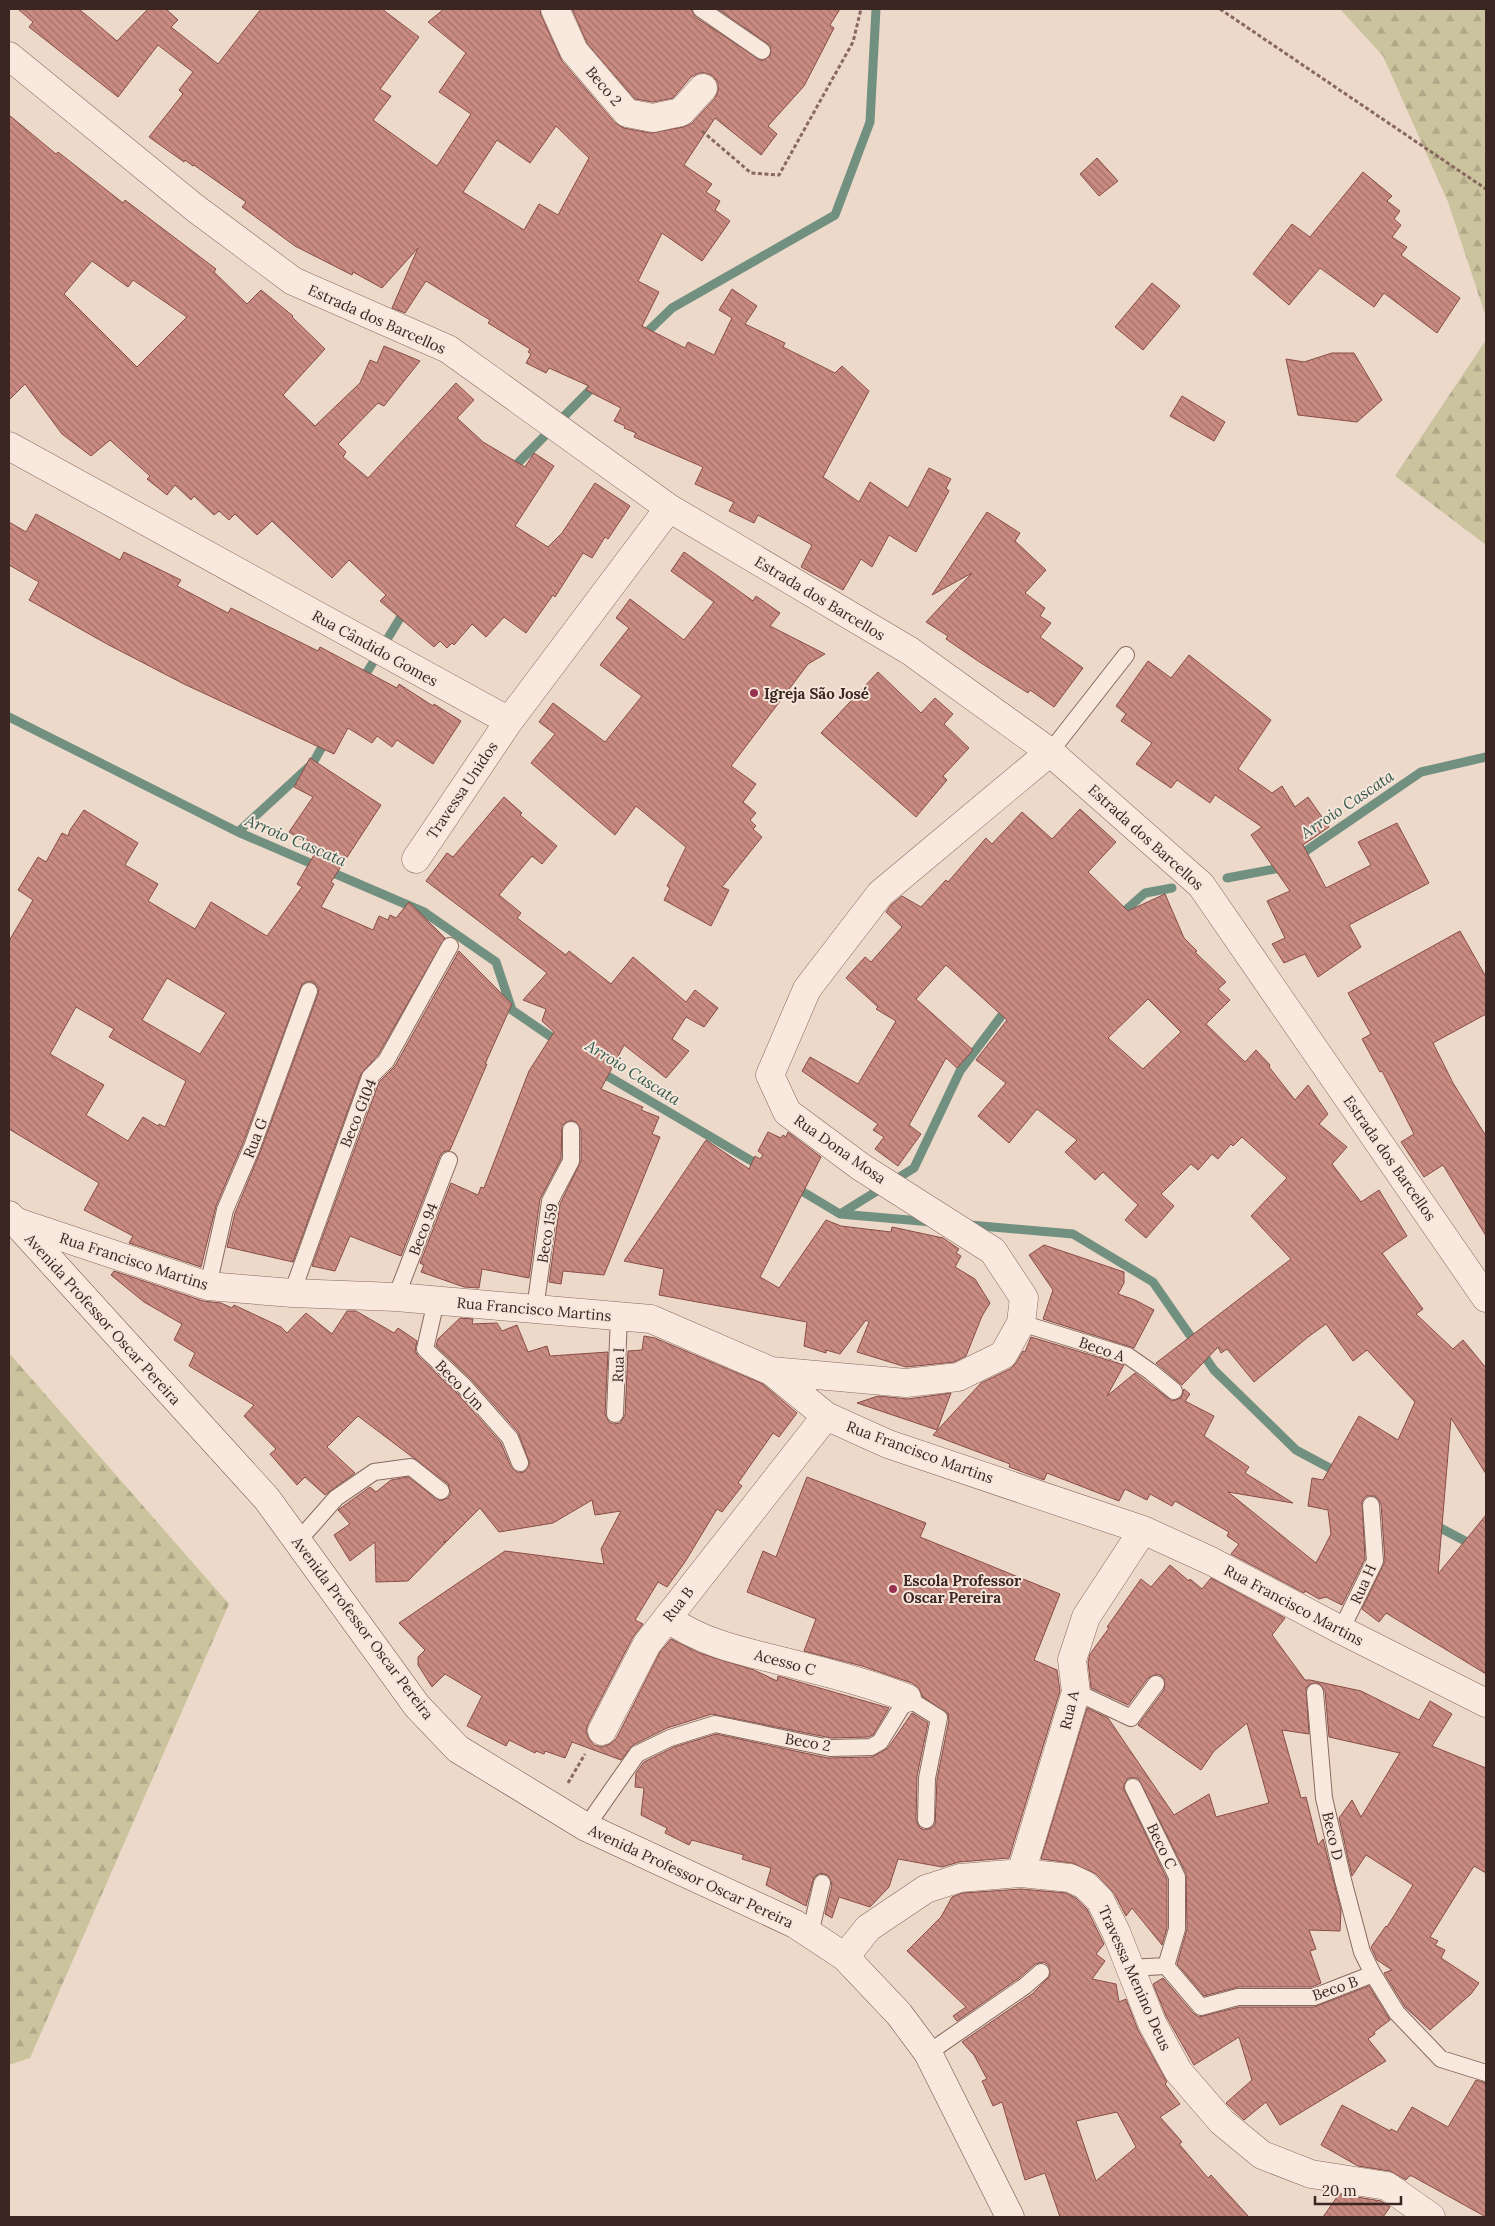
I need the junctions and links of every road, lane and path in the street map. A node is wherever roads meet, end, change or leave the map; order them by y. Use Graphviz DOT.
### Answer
graph roads {
  1 [pos="555,9"];
  2 [pos="701,9"];
  3 [pos="861,9"];
  4 [pos="1220,9"];
  5 [pos="762,51"];
  6 [pos="9,56"];
  7 [pos="703,88"];
  8 [pos="680,112"];
  9 [pos="1486,189"];
  10 [pos="9,446"];
  11 [pos="669,508"];
  12 [pos="1126,655"];
  13 [pos="509,721"];
  14 [pos="1050,752"];
  15 [pos="416,859"];
  16 [pos="450,946"];
  17 [pos="309,991"];
  18 [pos="571,1130"];
  19 [pos="449,1160"];
  20 [pos="11,1218"];
  21 [pos="208,1286"];
  22 [pos="292,1294"];
  23 [pos="396,1297"];
  24 [pos="1486,1298"];
  25 [pos="436,1301"];
  26 [pos="534,1309"];
  27 [pos="619,1316"];
  28 [pos="1022,1324"];
  29 [pos="771,1371"];
  30 [pos="1174,1391"];
  31 [pos="615,1414"];
  32 [pos="826,1416"];
  33 [pos="520,1463"];
  34 [pos="441,1491"];
  35 [pos="1371,1505"];
  36 [pos="1143,1530"];
  37 [pos="298,1540"];
  38 [pos="667,1618"];
  39 [pos="1341,1630"];
  40 [pos="1156,1684"];
  41 [pos="1076,1692"];
  42 [pos="1315,1692"];
  43 [pos="907,1698"];
  44 [pos="1486,1703"];
  45 [pos="602,1731"];
  46 [pos="1133,1787"];
  47 [pos="553,1808"];
  48 [pos="926,1820"];
  49 [pos="586,1827"];
  50 [pos="1021,1873"];
  51 [pos="822,1884"];
  52 [pos="810,1934"];
  53 [pos="845,1957"];
  54 [pos="1166,1966"];
  55 [pos="1129,1968"];
  56 [pos="1041,1972"];
  57 [pos="1373,1974"];
  58 [pos="928,2053"];
  59 [pos="1486,2073"];
  60 [pos="1010,2217"];
  61 [pos="1431,2217"];
  1 -- 8 [label="street, Beco 2"];
  2 -- 5 [label="lane"];
  3 -- 8 [label="path"];
  4 -- 9 [label="path"];
  6 -- 11 [label="street, Estrada dos Barcellos"];
  7 -- 8 [label="street"];
  10 -- 13 [label="street, Rua Cândido Gomes"];
  11 -- 13 [label="street"];
  11 -- 14 [label="street, Estrada dos Barcellos"];
  12 -- 14 [label="lane"];
  13 -- 15 [label="street, Travessa Unidos"];
  14 -- 24 [label="street, Estrada dos Barcellos"];
  14 -- 28 [label="street, Rua Dona Mosa"];
  16 -- 22 [label="lane, Beco G104"];
  17 -- 21 [label="lane, Rua G"];
  18 -- 26 [label="lane, Beco 159"];
  19 -- 23 [label="lane, Beco 94"];
  20 -- 21 [label="street, Rua Francisco Martins"];
  20 -- 37 [label="street, Avenida Professor Oscar Pereira"];
  21 -- 22 [label="street, Rua Francisco Martins"];
  22 -- 23 [label="street, Rua Francisco Martins"];
  23 -- 25 [label="street, Rua Francisco Martins"];
  25 -- 26 [label="street, Rua Francisco Martins"];
  25 -- 33 [label="lane, Beco Um"];
  26 -- 27 [label="street, Rua Francisco Martins"];
  27 -- 29 [label="street, Rua Francisco Martins"];
  27 -- 31 [label="lane, Rua I"];
  28 -- 29 [label="street, Rua Dona Mosa"];
  28 -- 30 [label="lane, Beco A"];
  29 -- 32 [label="street, Rua Francisco Martins"];
  32 -- 36 [label="street, Rua Francisco Martins"];
  32 -- 38 [label="street, Rua B"];
  34 -- 37 [label="lane"];
  35 -- 39 [label="lane, Rua H"];
  36 -- 39 [label="street, Rua Francisco Martins"];
  36 -- 41 [label="street, Rua A"];
  37 -- 47 [label="street, Avenida Professor Oscar Pereira"];
  38 -- 43 [label="street, Acesso C"];
  38 -- 45 [label="street, Rua B"];
  39 -- 44 [label="street, Rua Francisco Martins"];
  40 -- 41 [label="lane"];
  41 -- 50 [label="street, Rua A"];
  42 -- 57 [label="lane, Beco D"];
  43 -- 48 [label="lane"];
  43 -- 49 [label="lane, Beco 2"];
  45 -- 47 [label="path"];
  46 -- 54 [label="lane, Beco C"];
  47 -- 49 [label="street, Avenida Professor Oscar Pereira"];
  49 -- 52 [label="street, Avenida Professor Oscar Pereira"];
  50 -- 53 [label="street, Travessa Menino Deus"];
  50 -- 55 [label="street, Travessa Menino Deus"];
  51 -- 52 [label="lane"];
  52 -- 53 [label="street, Avenida Professor Oscar Pereira"];
  53 -- 58 [label="street, Avenida Professor Oscar Pereira"];
  54 -- 55 [label="lane"];
  54 -- 57 [label="lane, Beco B"];
  55 -- 61 [label="street, Travessa Menino Deus"];
  56 -- 58 [label="lane"];
  57 -- 59 [label="lane, Beco B"];
  58 -- 60 [label="street, Avenida Professor Oscar Pereira"];
}
